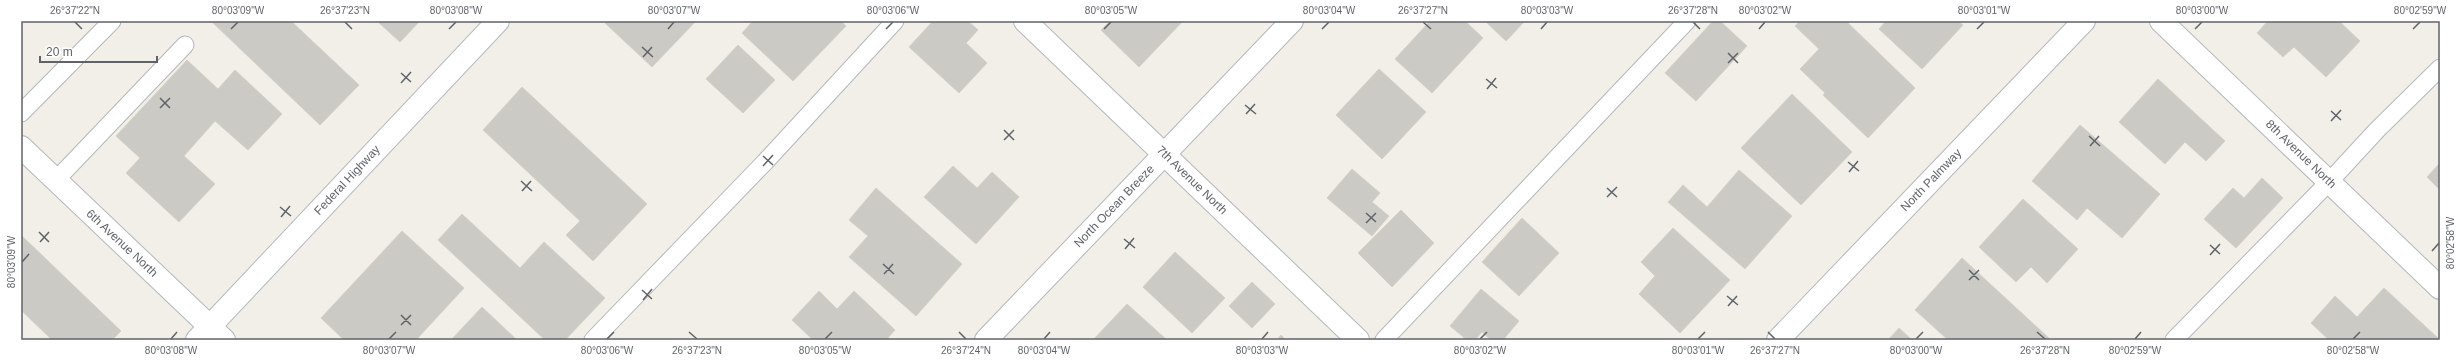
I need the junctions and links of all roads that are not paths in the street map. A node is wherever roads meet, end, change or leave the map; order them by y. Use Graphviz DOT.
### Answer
graph roads {
  1 [pos="112,21"];
  2 [pos="498,21"];
  3 [pos="896,21"];
  4 [pos="1025,21"];
  5 [pos="1292,21"];
  6 [pos="1686,21"];
  7 [pos="2084,21"];
  8 [pos="2161,21"];
  9 [pos="185,45"];
  10 [pos="2440,68"];
  11 [pos="21,113"];
  12 [pos="21,147"];
  13 [pos="1164,154"];
  14 [pos="56,180"];
  15 [pos="2329,182"];
  16 [pos="2440,288"];
  17 [pos="210,336"];
  18 [pos="593,340"];
  19 [pos="986,340"];
  20 [pos="1358,340"];
  21 [pos="1384,340"];
  22 [pos="1778,340"];
  23 [pos="2174,340"];
  1 -- 11 [label="lane"];
  2 -- 17 [label="street, Federal Highway"];
  3 -- 18 [label="lane"];
  4 -- 13 [label="street, 7th Avenue North"];
  5 -- 13 [label="street, North Ocean Breeze"];
  6 -- 21 [label="lane"];
  7 -- 22 [label="street, North Palmway"];
  8 -- 15 [label="street, 8th Avenue North"];
  9 -- 14 [label="lane"];
  10 -- 15 [label="lane"];
  12 -- 14 [label="street, 6th Avenue North"];
  13 -- 19 [label="street, North Ocean Breeze"];
  13 -- 20 [label="street, 7th Avenue North"];
  14 -- 17 [label="street, 6th Avenue North"];
  15 -- 16 [label="street, 8th Avenue North"];
  15 -- 23 [label="lane"];
}
